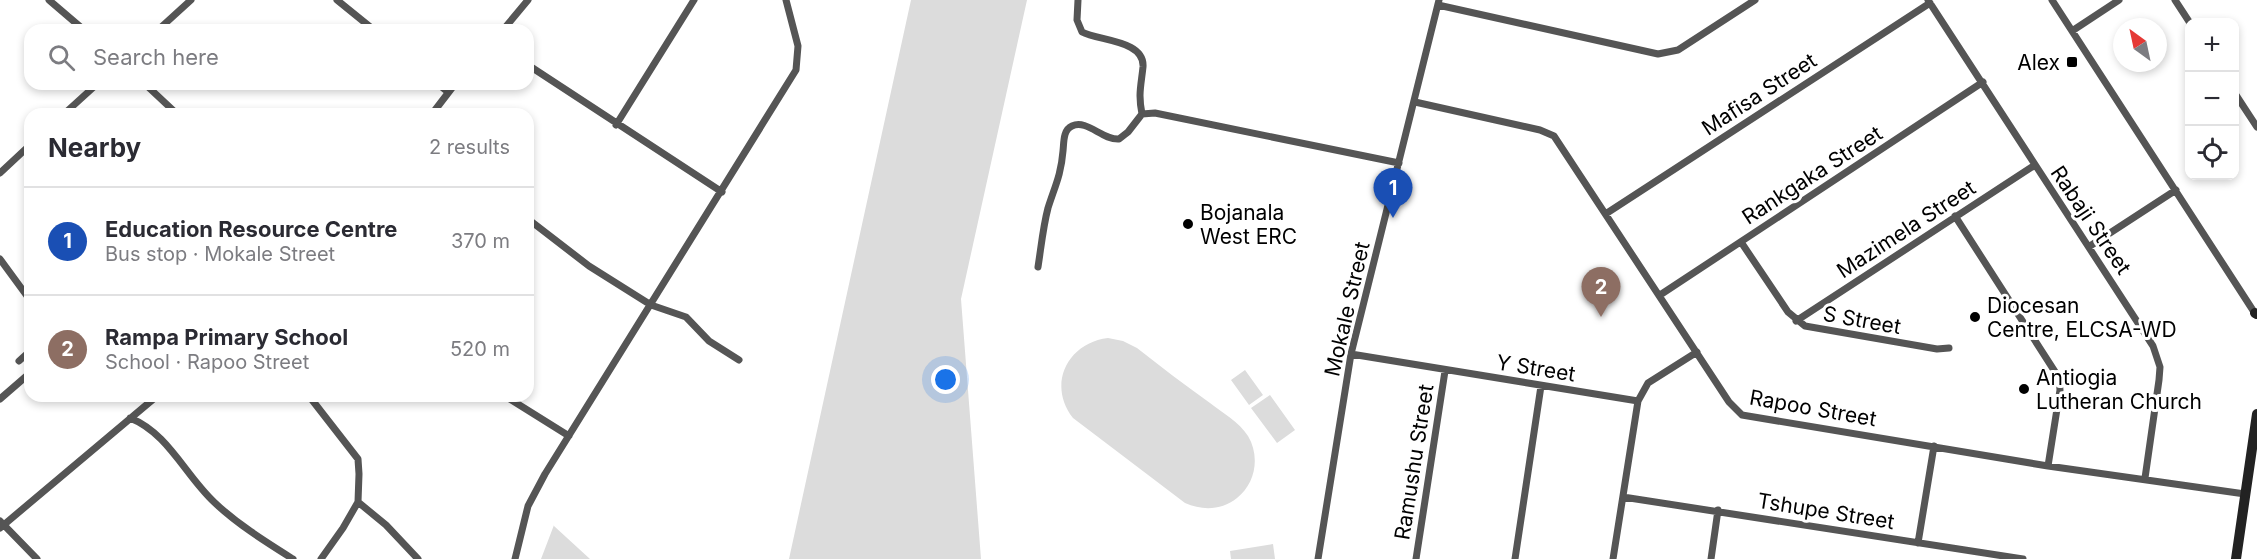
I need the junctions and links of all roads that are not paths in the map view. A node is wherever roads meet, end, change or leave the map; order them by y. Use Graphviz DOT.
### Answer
graph roads {
  1 [pos="49,0"];
  2 [pos="191,0"];
  3 [pos="338,0"];
  4 [pos="528,0"];
  5 [pos="694,0"];
  6 [pos="786,0"];
  7 [pos="1078,0"];
  8 [pos="1755,0"];
  9 [pos="2052,0"];
  10 [pos="2119,0"];
  11 [pos="2175,0"];
  12 [pos="1929,1"];
  13 [pos="1439,2"];
  14 [pos="348,3"];
  15 [pos="2187,18"];
  16 [pos="77,24"];
  17 [pos="165,24"];
  18 [pos="368,24"];
  19 [pos="508,24"];
  20 [pos="2072,31"];
  21 [pos="534,69"];
  22 [pos="1983,82"];
  23 [pos="90,90"];
  24 [pos="151,90"];
  25 [pos="446,90"];
  26 [pos="448,92"];
  27 [pos="2239,98"];
  28 [pos="1415,102"];
  29 [pos="71,108"];
  30 [pos="171,108"];
  31 [pos="436,108"];
  32 [pos="1142,114"];
  33 [pos="616,125"];
  34 [pos="2257,127"];
  35 [pos="24,151"];
  36 [pos="1399,163"];
  37 [pos="2035,165"];
  38 [pos="0,173"];
  39 [pos="2176,190"];
  40 [pos="722,192"];
  41 [pos="1607,213"];
  42 [pos="1956,216"];
  43 [pos="534,224"];
  44 [pos="1741,242"];
  45 [pos="2090,246"];
  46 [pos="0,259"];
  47 [pos="1038,267"];
  48 [pos="24,292"];
  49 [pos="1660,295"];
  50 [pos="651,305"];
  51 [pos="2256,314"];
  52 [pos="1796,321"];
  53 [pos="1949,348"];
  54 [pos="1697,352"];
  55 [pos="1351,354"];
  56 [pos="24,356"];
  57 [pos="739,360"];
  58 [pos="19,361"];
  59 [pos="1445,371"];
  60 [pos="24,378"];
  61 [pos="1541,386"];
  62 [pos="0,399"];
  63 [pos="1638,401"];
  64 [pos="150,402"];
  65 [pos="314,402"];
  66 [pos="515,402"];
  67 [pos="2257,414"];
  68 [pos="130,418"];
  69 [pos="569,436"];
  70 [pos="1934,446"];
  71 [pos="2048,466"];
  72 [pos="2145,478"];
  73 [pos="2245,494"];
  74 [pos="1623,497"];
  75 [pos="358,502"];
  76 [pos="1718,510"];
  77 [pos="1,525"];
  78 [pos="1918,543"];
  79 [pos="37,559"];
  80 [pos="293,559"];
  81 [pos="321,559"];
  82 [pos="418,559"];
  83 [pos="515,559"];
  84 [pos="1318,559"];
  85 [pos="1416,559"];
  86 [pos="1515,559"];
  87 [pos="1613,559"];
  88 [pos="1711,559"];
  89 [pos="2023,559"];
  90 [pos="2235,559"];
  1 -- 16 [label="street"];
  2 -- 17 [label="street"];
  3 -- 14 [label="street"];
  4 -- 19 [label="street"];
  5 -- 33 [label="street"];
  6 -- 40 [label="street"];
  7 -- 32 [label="street"];
  8 -- 13 [label="street"];
  9 -- 20 [label="street"];
  10 -- 20 [label="street"];
  11 -- 15 [label="street"];
  12 -- 22 [label="street, Rabaji Street"];
  12 -- 41 [label="street, Mafisa Street"];
  13 -- 28 [label="street, Mokale Street"];
  14 -- 18 [label="street"];
  20 -- 39 [label="street"];
  21 -- 33 [label="street"];
  22 -- 37 [label="street, Rabaji Street"];
  22 -- 44 [label="street, Rankgaka Street"];
  23 -- 29 [label="street"];
  24 -- 30 [label="street"];
  25 -- 26 [label="street"];
  26 -- 31 [label="street"];
  27 -- 34 [label="street"];
  28 -- 36 [label="street, Mokale Street"];
  28 -- 41 [label="street, Rapoo Street"];
  32 -- 36 [label="street"];
  32 -- 47 [label="street"];
  33 -- 40 [label="street"];
  35 -- 38 [label="street"];
  36 -- 55 [label="street, Mokale Street"];
  37 -- 42 [label="street, Mazimela Street"];
  37 -- 45 [label="street, Rabaji Street"];
  39 -- 45 [label="street"];
  39 -- 51 [label="street"];
  40 -- 50 [label="street"];
  41 -- 49 [label="street, Rapoo Street"];
  42 -- 52 [label="street, Mazimela Street"];
  42 -- 71 [label="street"];
  43 -- 50 [label="street"];
  44 -- 49 [label="street, Rankgaka Street"];
  44 -- 52 [label="street, S Street"];
  45 -- 72 [label="street, Rabaji Street"];
  46 -- 48 [label="street"];
  49 -- 54 [label="street, Rapoo Street"];
  50 -- 57 [label="street"];
  50 -- 69 [label="street"];
  52 -- 53 [label="street, S Street"];
  54 -- 63 [label="street"];
  54 -- 70 [label="street, Rapoo Street"];
  55 -- 59 [label="street, Y Street"];
  55 -- 84 [label="street, Mokale Street"];
  56 -- 58 [label="street"];
  59 -- 61 [label="street, Y Street"];
  59 -- 85 [label="street, Ramushu Street"];
  60 -- 62 [label="street"];
  61 -- 63 [label="street, Y Street"];
  61 -- 86 [label="street"];
  63 -- 74 [label="street"];
  64 -- 68 [label="street"];
  65 -- 75 [label="street"];
  66 -- 69 [label="street"];
  67 -- 73 [label="street"];
  68 -- 77 [label="street"];
  68 -- 80 [label="street"];
  69 -- 83 [label="street"];
  70 -- 71 [label="street, Rapoo Street"];
  70 -- 78 [label="street"];
  71 -- 72 [label="street, Rapoo Street"];
  72 -- 73 [label="street, Rapoo Street"];
  73 -- 90 [label="street"];
  74 -- 76 [label="street, Tshupe Street"];
  74 -- 87 [label="street"];
  75 -- 81 [label="street"];
  75 -- 82 [label="street"];
  76 -- 78 [label="street, Tshupe Street"];
  76 -- 88 [label="street"];
  77 -- 79 [label="street"];
  78 -- 89 [label="street, Tshupe Street"];
}
